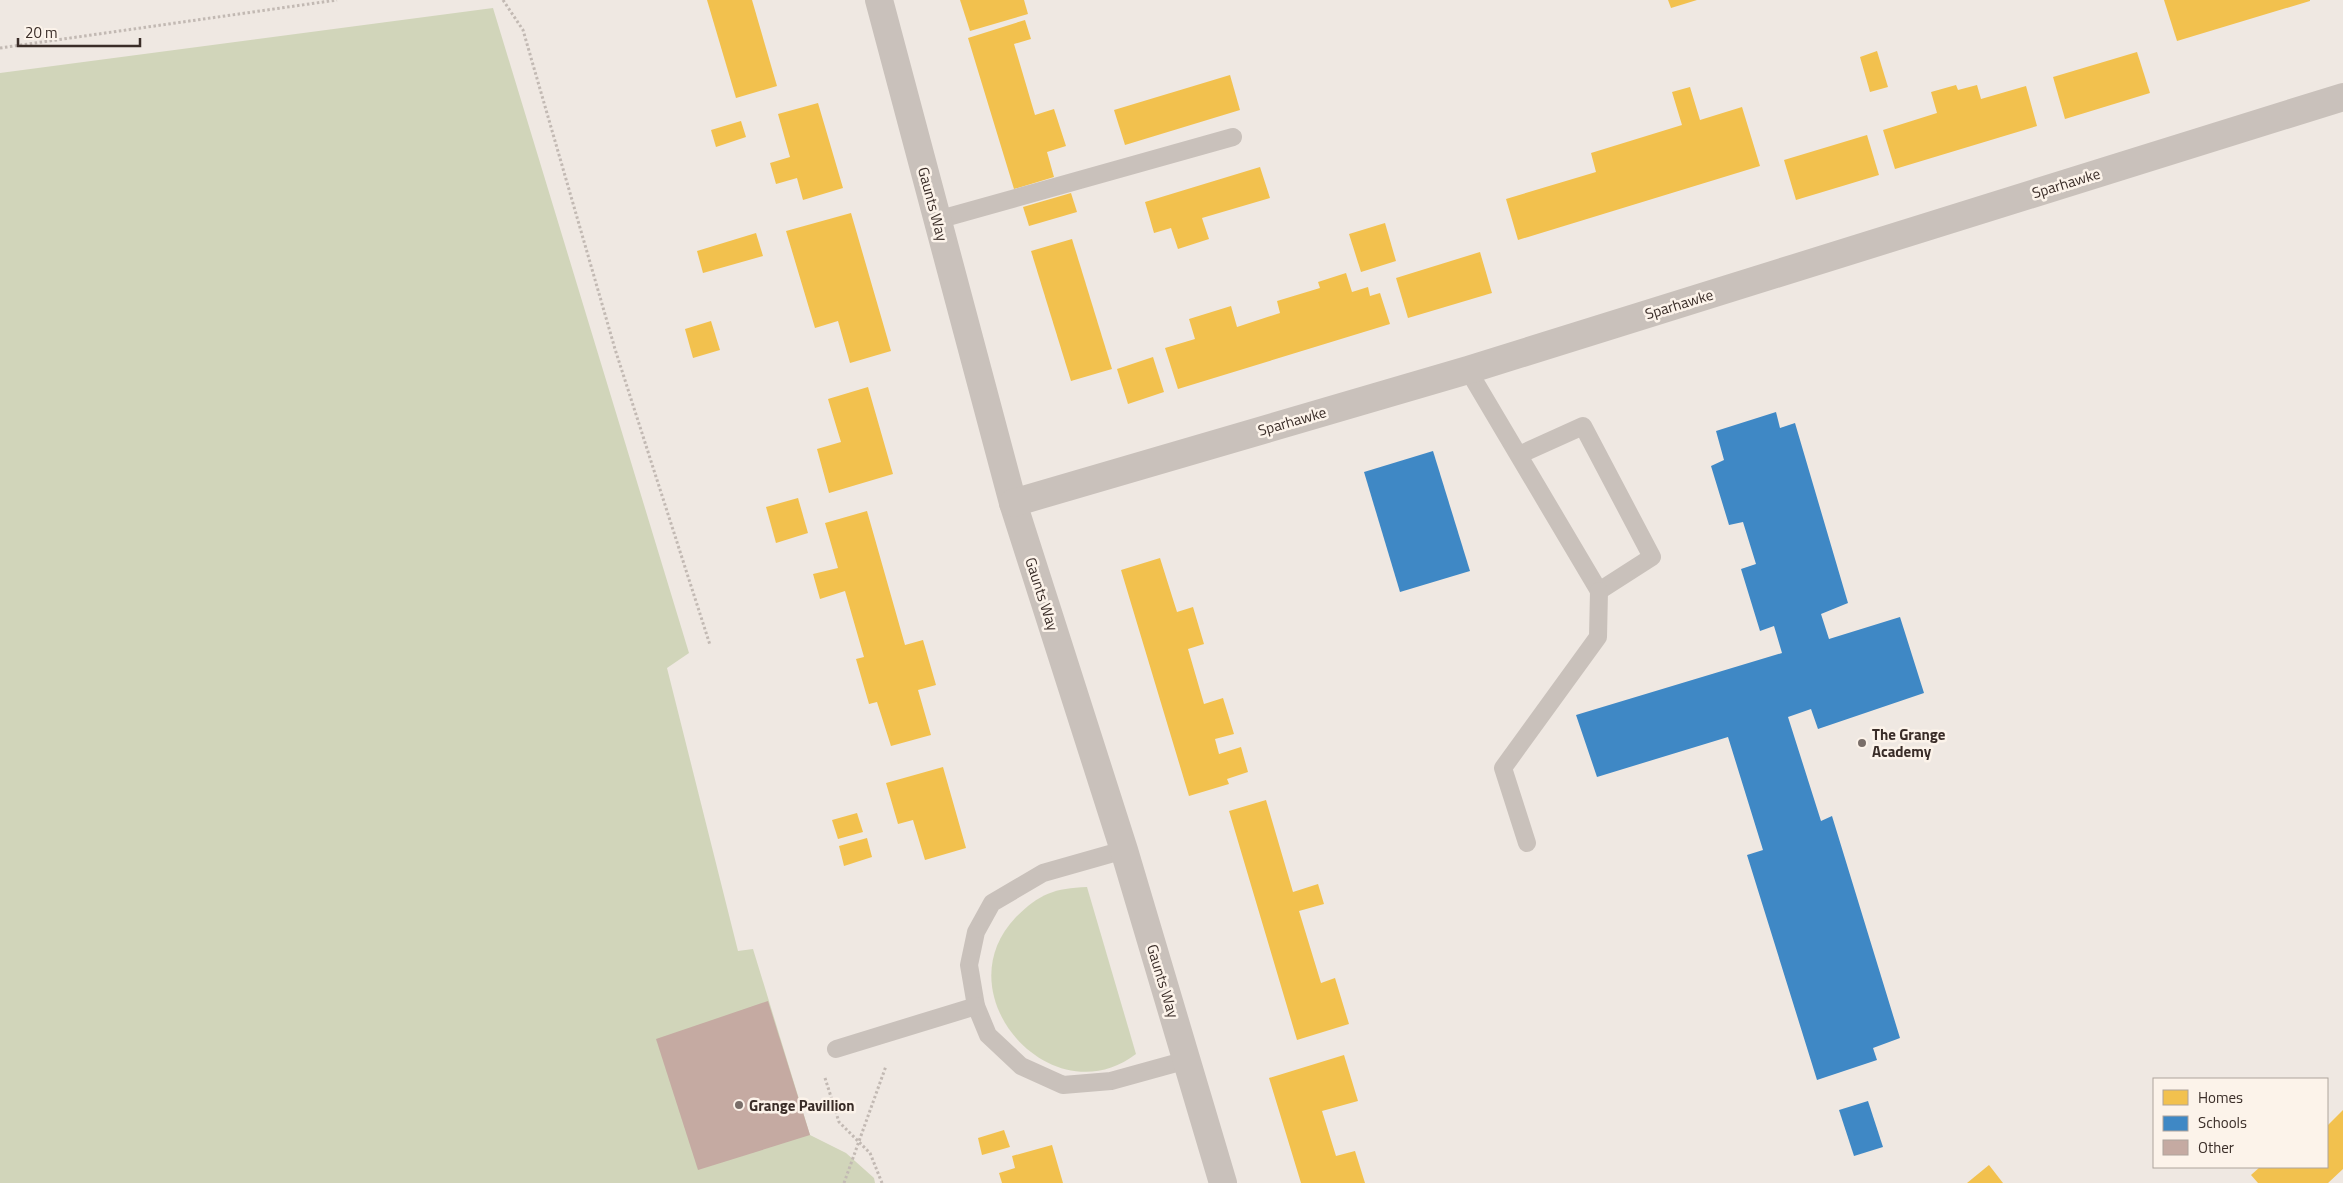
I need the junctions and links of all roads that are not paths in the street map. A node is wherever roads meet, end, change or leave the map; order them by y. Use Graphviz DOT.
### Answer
graph roads {
  1 [pos="879,0"];
  2 [pos="2343,97"];
  3 [pos="1233,137"];
  4 [pos="937,220"];
  5 [pos="1468,370"];
  6 [pos="1519,455"];
  7 [pos="1013,503"];
  8 [pos="1599,590"];
  9 [pos="1527,842"];
  10 [pos="1124,850"];
  11 [pos="976,1006"];
  12 [pos="836,1049"];
  13 [pos="1187,1060"];
  14 [pos="1223,1183"];
  1 -- 4 [label="street, Gaunts Way"];
  2 -- 5 [label="street, Sparhawke"];
  3 -- 4 [label="lane"];
  4 -- 7 [label="street, Gaunts Way"];
  5 -- 6 [label="lane"];
  5 -- 7 [label="street, Sparhawke"];
  6 -- 8 [label="lane"];
  6 -- 8 [label="lane"];
  7 -- 10 [label="street, Gaunts Way"];
  8 -- 9 [label="lane"];
  10 -- 11 [label="lane"];
  10 -- 13 [label="street, Gaunts Way"];
  11 -- 12 [label="lane"];
  11 -- 13 [label="lane"];
  13 -- 14 [label="street, Gaunts Way"];
}
